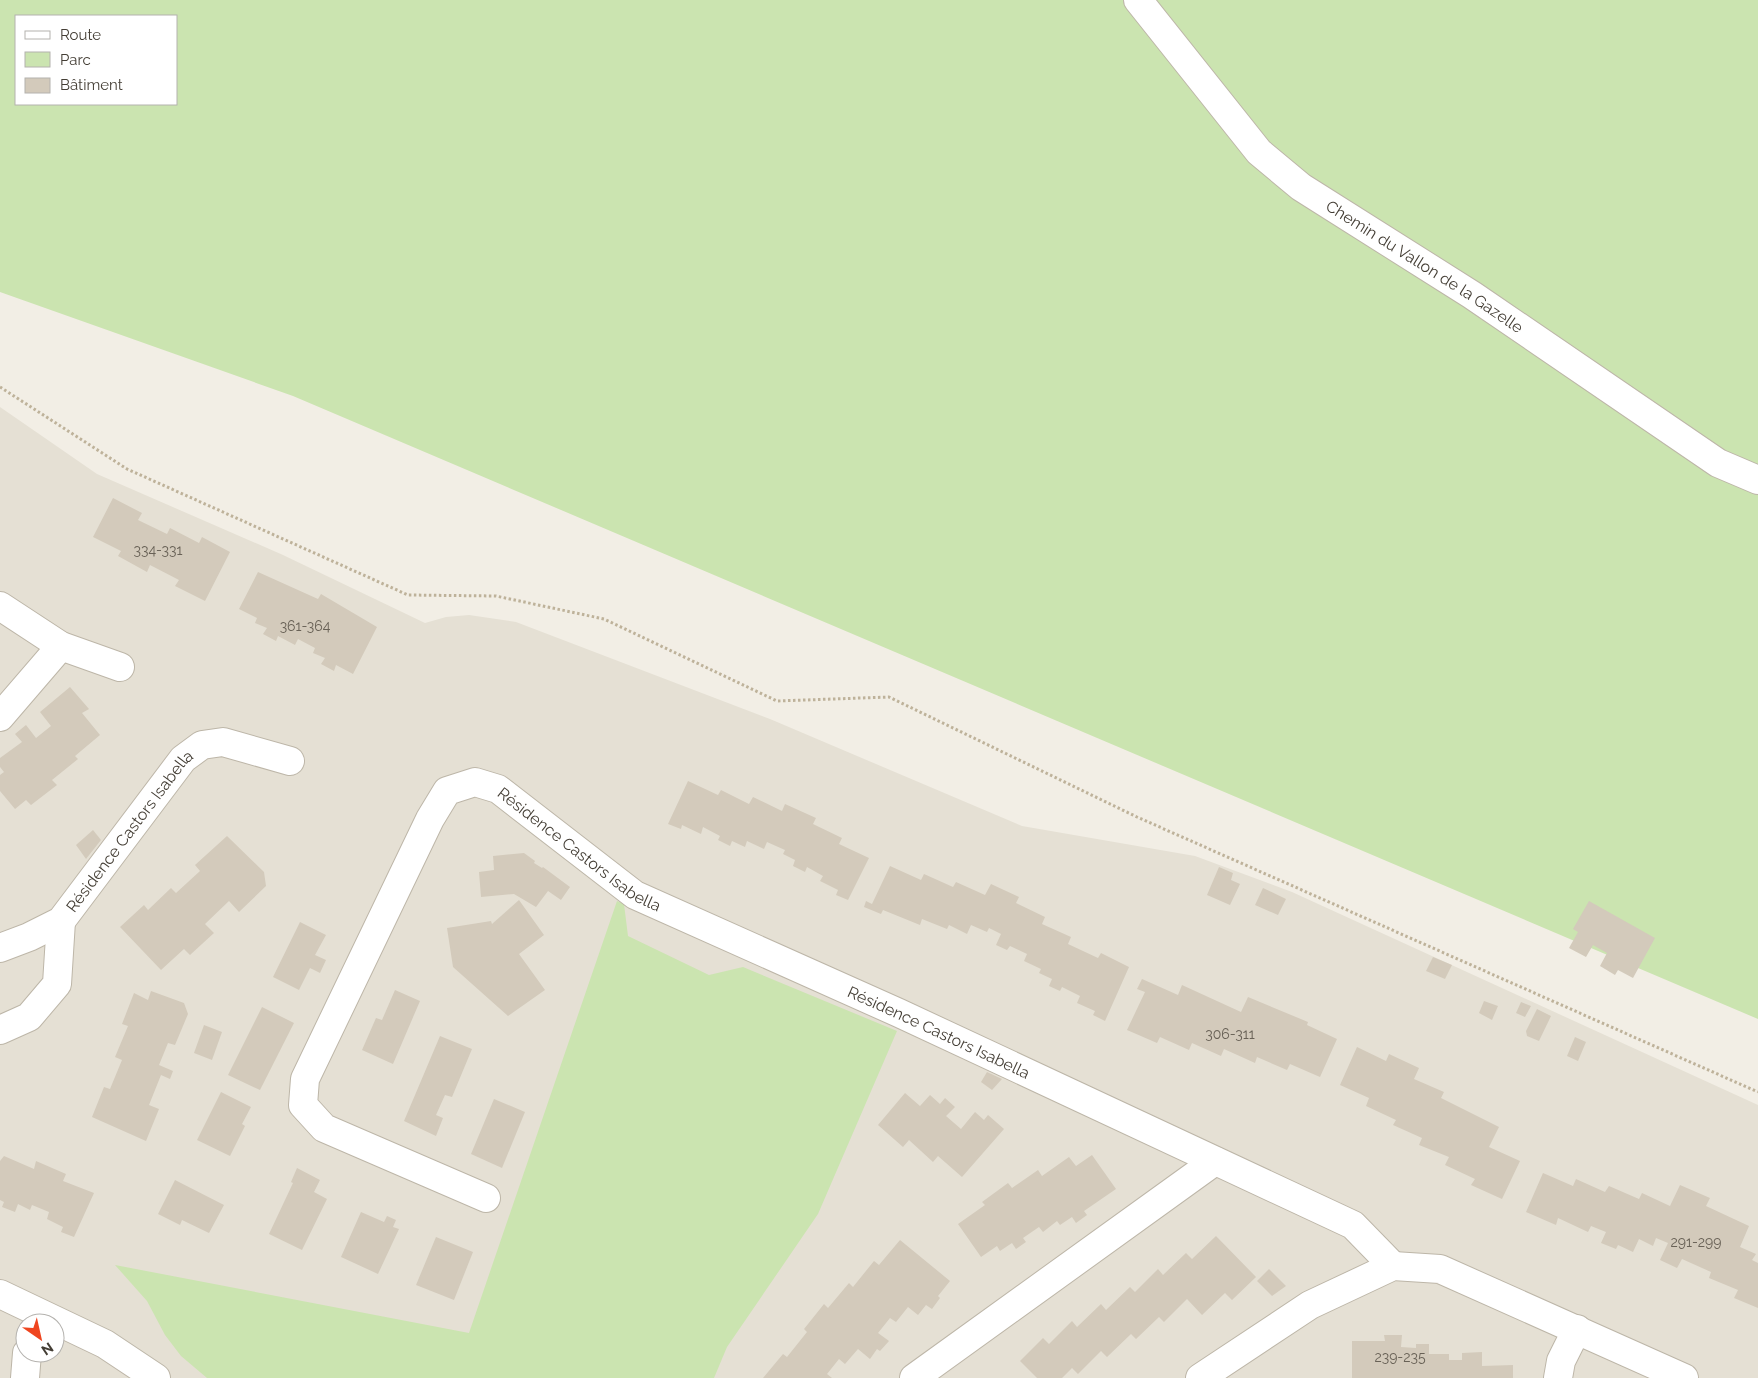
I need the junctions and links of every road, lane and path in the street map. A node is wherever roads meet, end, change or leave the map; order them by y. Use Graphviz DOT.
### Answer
graph roads {
  1 [pos="1138,0"];
  2 [pos="0,387"];
  3 [pos="1758,480"];
  4 [pos="0,606"];
  5 [pos="61,646"];
  6 [pos="120,667"];
  7 [pos="0,717"];
  8 [pos="290,761"];
  9 [pos="61,922"];
  10 [pos="0,948"];
  11 [pos="0,1030"];
  12 [pos="1758,1092"];
  13 [pos="1215,1161"];
  14 [pos="486,1198"];
  15 [pos="1393,1266"];
  16 [pos="0,1294"];
  17 [pos="26,1313"];
  18 [pos="65,1329"];
  19 [pos="1577,1329"];
  20 [pos="1262,1337"];
  21 [pos="26,1363"];
  22 [pos="25,1378"];
  23 [pos="156,1378"];
  24 [pos="914,1378"];
  25 [pos="1200,1378"];
  26 [pos="1225,1378"];
  27 [pos="1558,1378"];
  28 [pos="1684,1378"];
  1 -- 3 [label="street, Chemin du Vallon de la Gazelle"];
  2 -- 12 [label="path"];
  4 -- 5 [label="street"];
  5 -- 6 [label="street"];
  5 -- 7 [label="street"];
  8 -- 9 [label="street, Résidence Castors Isabella"];
  9 -- 10 [label="street, Résidence Castors Isabella"];
  9 -- 11 [label="street, Résidence Castors Isabella"];
  13 -- 14 [label="street, Résidence Castors Isabella"];
  13 -- 15 [label="street, Résidence Castors Isabella"];
  13 -- 24 [label="street"];
  15 -- 19 [label="street"];
  15 -- 20 [label="street"];
  16 -- 17 [label="street"];
  18 -- 23 [label="street"];
  19 -- 27 [label="street"];
  19 -- 28 [label="street"];
  20 -- 25 [label="street"];
  20 -- 26 [label="street"];
  21 -- 22 [label="street"];
}
